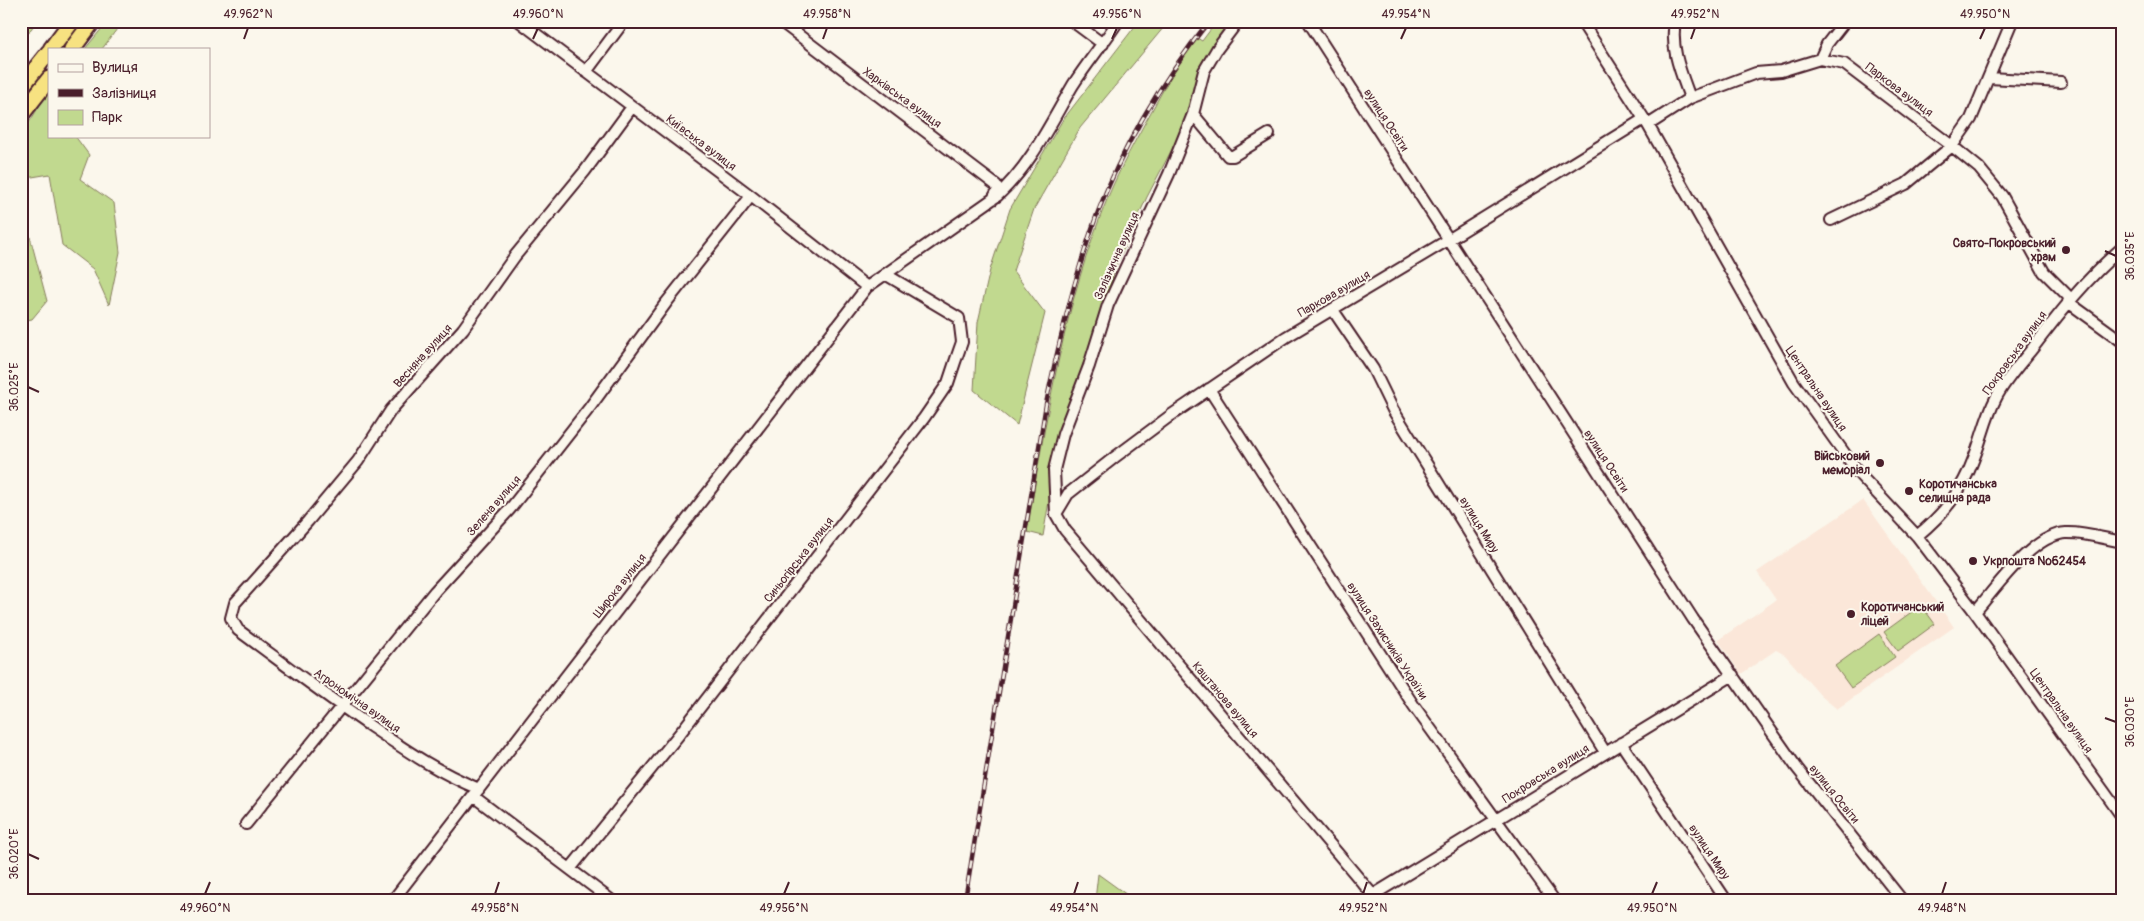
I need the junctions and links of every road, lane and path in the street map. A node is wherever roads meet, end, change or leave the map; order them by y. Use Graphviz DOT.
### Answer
graph roads {
  1 [pos="72,21"];
  2 [pos="93,21"];
  3 [pos="519,21"];
  4 [pos="624,21"];
  5 [pos="780,21"];
  6 [pos="1072,21"];
  7 [pos="1118,21"];
  8 [pos="1238,21"];
  9 [pos="1308,21"];
  10 [pos="1581,21"];
  11 [pos="1675,21"];
  12 [pos="1845,21"];
  13 [pos="2012,21"];
  14 [pos="1103,44"];
  15 [pos="52,48"];
  16 [pos="73,48"];
  17 [pos="48,53"];
  18 [pos="1820,59"];
  19 [pos="586,72"];
  20 [pos="1989,78"];
  21 [pos="48,81"];
  22 [pos="2061,82"];
  23 [pos="21,87"];
  24 [pos="1690,98"];
  25 [pos="632,107"];
  26 [pos="1193,114"];
  27 [pos="21,115"];
  28 [pos="1646,122"];
  29 [pos="1269,134"];
  30 [pos="1952,146"];
  31 [pos="751,196"];
  32 [pos="993,199"];
  33 [pos="1831,220"];
  34 [pos="1448,240"];
  35 [pos="2123,248"];
  36 [pos="885,274"];
  37 [pos="867,287"];
  38 [pos="2069,300"];
  39 [pos="1333,310"];
  40 [pos="2123,342"];
  41 [pos="1209,389"];
  42 [pos="1056,514"];
  43 [pos="1916,536"];
  44 [pos="2123,542"];
  45 [pos="1975,612"];
  46 [pos="231,618"];
  47 [pos="1733,675"];
  48 [pos="342,707"];
  49 [pos="1621,743"];
  50 [pos="1605,752"];
  51 [pos="476,792"];
  52 [pos="2123,818"];
  53 [pos="1496,820"];
  54 [pos="246,824"];
  55 [pos="570,869"];
  56 [pos="1375,897"];
  57 [pos="392,900"];
  58 [pos="611,900"];
  59 [pos="1554,900"];
  60 [pos="1726,900"];
  61 [pos="1902,900"];
  1 -- 15 [label="highway"];
  2 -- 16 [label="highway"];
  3 -- 19 [label="street, Київська вулиця"];
  4 -- 19 [label="street"];
  5 -- 32 [label="street, Харківська вулиця"];
  6 -- 14 [label="street"];
  7 -- 14 [label="street, Широка вулиця"];
  8 -- 26 [label="street, Залізнична вулиця"];
  9 -- 34 [label="street, вулиця Освіти"];
  10 -- 28 [label="street, Центральна вулиця"];
  11 -- 24 [label="street"];
  12 -- 18 [label="street"];
  13 -- 20 [label="street"];
  14 -- 32 [label="street, Широка вулиця"];
  17 -- 23 [label="highway"];
  18 -- 24 [label="street, Паркова вулиця"];
  18 -- 30 [label="street, Паркова вулиця"];
  19 -- 25 [label="street, Київська вулиця"];
  20 -- 22 [label="street"];
  20 -- 30 [label="street"];
  21 -- 27 [label="highway"];
  24 -- 28 [label="street, Паркова вулиця"];
  25 -- 31 [label="street, Київська вулиця"];
  25 -- 46 [label="street, Весняна вулиця"];
  26 -- 29 [label="street"];
  26 -- 42 [label="street, Залізнична вулиця"];
  28 -- 34 [label="street, Паркова вулиця"];
  28 -- 43 [label="street, Центральна вулиця"];
  30 -- 33 [label="street"];
  30 -- 38 [label="street, Паркова вулиця"];
  31 -- 37 [label="street, Київська вулиця"];
  31 -- 48 [label="street, Зелена вулиця"];
  32 -- 36 [label="street, Широка вулиця"];
  34 -- 39 [label="street, Паркова вулиця"];
  34 -- 47 [label="street, вулиця Освіти"];
  35 -- 38 [label="street, Покровська вулиця"];
  36 -- 37 [label="street, Широка вулиця"];
  36 -- 55 [label="street, Синьогірська вулиця"];
  37 -- 51 [label="street, Широка вулиця"];
  38 -- 40 [label="street, Паркова вулиця"];
  38 -- 43 [label="street, Покровська вулиця"];
  39 -- 41 [label="street, Паркова вулиця"];
  39 -- 50 [label="street, вулиця Миру"];
  41 -- 42 [label="street, Паркова вулиця"];
  41 -- 53 [label="street, вулиця Захисників України"];
  42 -- 56 [label="street, Каштанова вулиця"];
  43 -- 45 [label="street, Центральна вулиця"];
  44 -- 45 [label="street"];
  45 -- 52 [label="street, Центральна вулиця"];
  46 -- 48 [label="street, Агрономічна вулиця"];
  47 -- 49 [label="street, Покровська вулиця"];
  47 -- 61 [label="street, вулиця Освіти"];
  48 -- 51 [label="street, Агрономічна вулиця"];
  48 -- 54 [label="street, Зелена вулиця"];
  49 -- 50 [label="street, Покровська вулиця"];
  49 -- 60 [label="street, вулиця Миру"];
  50 -- 53 [label="street, Покровська вулиця"];
  51 -- 55 [label="street, Агрономічна вулиця"];
  51 -- 57 [label="street, Широка вулиця"];
  53 -- 56 [label="street, Покровська вулиця"];
  53 -- 59 [label="street, вулиця Захисників України"];
  55 -- 58 [label="street, Агрономічна вулиця"];
}
